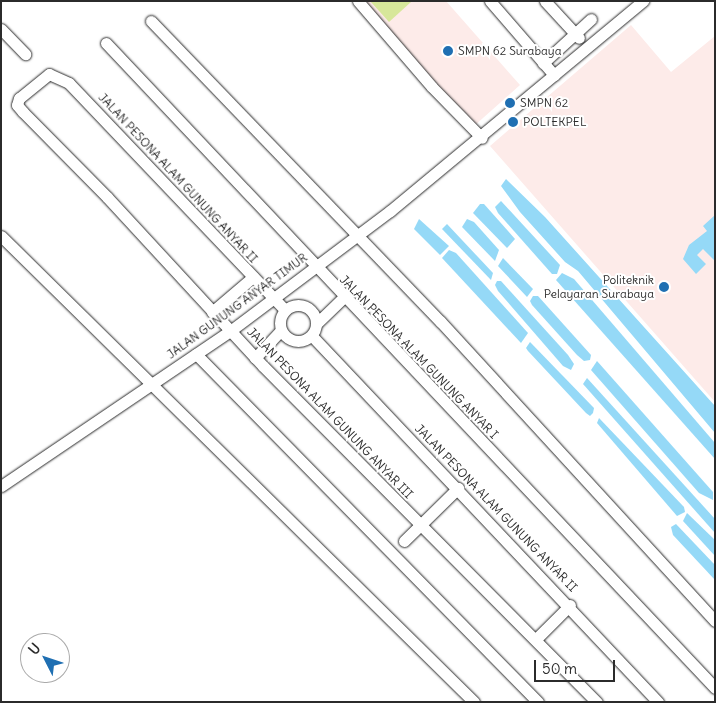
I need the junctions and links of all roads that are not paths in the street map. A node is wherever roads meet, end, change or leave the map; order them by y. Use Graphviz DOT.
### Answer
graph roads {
  1 [pos="358,1"];
  2 [pos="490,1"];
  3 [pos="545,1"];
  4 [pos="644,1"];
  5 [pos="591,19"];
  6 [pos="151,21"];
  7 [pos="1,29"];
  8 [pos="575,34"];
  9 [pos="106,43"];
  10 [pos="586,47"];
  11 [pos="25,54"];
  12 [pos="543,63"];
  13 [pos="554,75"];
  14 [pos="73,86"];
  15 [pos="482,138"];
  16 [pos="358,234"];
  17 [pos="1,236"];
  18 [pos="315,266"];
  19 [pos="252,277"];
  20 [pos="272,298"];
  21 [pos="343,298"];
  22 [pos="285,310"];
  23 [pos="212,312"];
  24 [pos="317,323"];
  25 [pos="281,330"];
  26 [pos="230,331"];
  27 [pos="312,336"];
  28 [pos="196,354"];
  29 [pos="255,358"];
  30 [pos="152,384"];
  31 [pos="1,486"];
  32 [pos="458,488"];
  33 [pos="421,525"];
  34 [pos="404,541"];
  35 [pos="570,605"];
  36 [pos="715,621"];
  37 [pos="536,639"];
  38 [pos="715,688"];
  39 [pos="474,702"];
  40 [pos="538,702"];
  41 [pos="597,702"];
  42 [pos="658,702"];
  1 -- 15 [label="street"];
  2 -- 12 [label="street"];
  3 -- 8 [label="street"];
  4 -- 10 [label="street, JALAN GUNUNG ANYAR TIMUR"];
  5 -- 8 [label="street"];
  6 -- 16 [label="street"];
  7 -- 11 [label="street"];
  8 -- 10 [label="street"];
  8 -- 12 [label="street"];
  9 -- 18 [label="street, JALAN PESONA ALAM GUNUNG ANYAR I"];
  10 -- 13 [label="street, JALAN GUNUNG ANYAR TIMUR"];
  12 -- 13 [label="street"];
  13 -- 15 [label="street, JALAN GUNUNG ANYAR TIMUR"];
  14 -- 19 [label="street, JALAN PESONA ALAM GUNUNG ANYAR II"];
  14 -- 23 [label="street, JALAN PESONA ALAM GUNUNG ANYAR III"];
  15 -- 16 [label="street, JALAN GUNUNG ANYAR TIMUR"];
  16 -- 18 [label="street, JALAN GUNUNG ANYAR TIMUR"];
  16 -- 36 [label="street"];
  17 -- 30 [label="street"];
  18 -- 20 [label="street, JALAN GUNUNG ANYAR TIMUR"];
  18 -- 21 [label="street, JALAN PESONA ALAM GUNUNG ANYAR I"];
  19 -- 20 [label="street, JALAN PESONA ALAM GUNUNG ANYAR II"];
  19 -- 23 [label="street"];
  20 -- 22 [label="street, JALAN PESONA ALAM GUNUNG ANYAR II"];
  20 -- 26 [label="street, JALAN GUNUNG ANYAR TIMUR"];
  21 -- 24 [label="street"];
  21 -- 38 [label="street, JALAN PESONA ALAM GUNUNG ANYAR I"];
  22 -- 24 [label="street"];
  22 -- 25 [label="street"];
  23 -- 26 [label="street, JALAN PESONA ALAM GUNUNG ANYAR III"];
  24 -- 27 [label="street"];
  25 -- 27 [label="street"];
  25 -- 29 [label="street"];
  26 -- 28 [label="street, JALAN GUNUNG ANYAR TIMUR"];
  26 -- 29 [label="street, JALAN PESONA ALAM GUNUNG ANYAR III"];
  27 -- 32 [label="street, JALAN PESONA ALAM GUNUNG ANYAR II"];
  28 -- 30 [label="street, JALAN GUNUNG ANYAR TIMUR"];
  28 -- 40 [label="street"];
  29 -- 33 [label="street, JALAN PESONA ALAM GUNUNG ANYAR III"];
  30 -- 31 [label="street, JALAN GUNUNG ANYAR TIMUR"];
  30 -- 39 [label="street"];
  32 -- 33 [label="street"];
  32 -- 35 [label="street, JALAN PESONA ALAM GUNUNG ANYAR II"];
  33 -- 34 [label="street"];
  33 -- 37 [label="street, JALAN PESONA ALAM GUNUNG ANYAR III"];
  35 -- 37 [label="street"];
  35 -- 42 [label="street, JALAN PESONA ALAM GUNUNG ANYAR II"];
  37 -- 41 [label="street, JALAN PESONA ALAM GUNUNG ANYAR III"];
}
